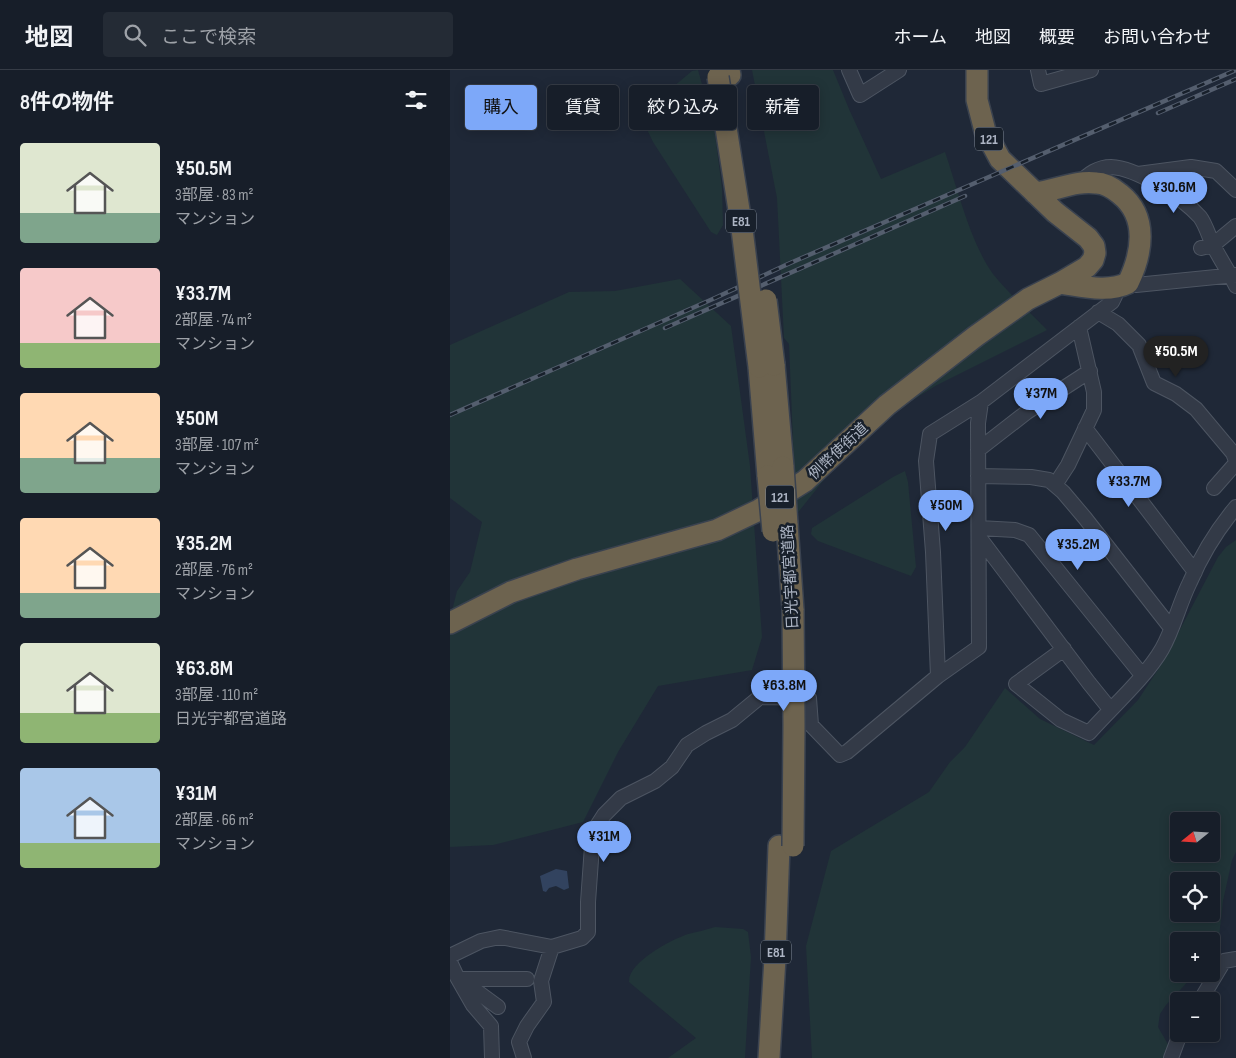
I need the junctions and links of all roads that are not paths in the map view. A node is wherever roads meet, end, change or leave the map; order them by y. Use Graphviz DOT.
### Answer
graph roads {
  1 [pos="849,70"];
  2 [pos="899,70"];
  3 [pos="977,70"];
  4 [pos="1038,70"];
  5 [pos="1091,70"];
  6 [pos="722,72"];
  7 [pos="1138,174"];
  8 [pos="1080,184"];
  9 [pos="1236,190"];
  10 [pos="1035,193"];
  11 [pos="1236,226"];
  12 [pos="1207,247"];
  13 [pos="1234,279"];
  14 [pos="1060,282"];
  15 [pos="1122,285"];
  16 [pos="1098,312"];
  17 [pos="1080,327"];
  18 [pos="1090,371"];
  19 [pos="981,402"];
  20 [pos="1085,428"];
  21 [pos="978,450"];
  22 [pos="1236,462"];
  23 [pos="978,476"];
  24 [pos="1054,485"];
  25 [pos="1214,488"];
  26 [pos="1236,507"];
  27 [pos="979,532"];
  28 [pos="1195,572"];
  29 [pos="450,623"];
  30 [pos="1171,628"];
  31 [pos="1064,649"];
  32 [pos="1142,675"];
  33 [pos="938,676"];
  34 [pos="1110,709"];
  35 [pos="786,846"];
  36 [pos="552,947"];
  37 [pos="450,956"];
  38 [pos="1230,960"];
  39 [pos="450,962"];
  40 [pos="459,978"];
  41 [pos="527,979"];
  42 [pos="1207,992"];
  43 [pos="498,1006"];
  44 [pos="1177,1042"];
  45 [pos="492,1058"];
  46 [pos="524,1058"];
  47 [pos="770,1058"];
  48 [pos="783,1058"];
  49 [pos="1171,1058"];
  1 -- 2 [label="street"];
  3 -- 10 [label="highway, 例幣使街道 / 121"];
  4 -- 5 [label="street"];
  6 -- 35 [label="highway, 日光宇都宮道路 / E81, bridge"];
  7 -- 8 [label="street"];
  7 -- 9 [label="street"];
  7 -- 12 [label="street"];
  8 -- 10 [label="highway"];
  8 -- 15 [label="highway"];
  10 -- 14 [label="highway, 例幣使街道 / 121"];
  11 -- 12 [label="street"];
  12 -- 13 [label="street"];
  13 -- 15 [label="street"];
  14 -- 15 [label="highway"];
  14 -- 29 [label="highway, 例幣使街道 / 121"];
  15 -- 16 [label="street"];
  16 -- 17 [label="street"];
  16 -- 22 [label="street"];
  17 -- 18 [label="street"];
  17 -- 19 [label="street"];
  18 -- 20 [label="street"];
  18 -- 21 [label="street"];
  19 -- 21 [label="street"];
  19 -- 33 [label="street"];
  20 -- 24 [label="street"];
  20 -- 28 [label="street"];
  21 -- 23 [label="street"];
  22 -- 25 [label="street"];
  23 -- 24 [label="street"];
  23 -- 27 [label="street"];
  24 -- 30 [label="street"];
  26 -- 28 [label="street"];
  27 -- 31 [label="street"];
  27 -- 32 [label="street"];
  27 -- 33 [label="street"];
  28 -- 30 [label="street"];
  30 -- 32 [label="street"];
  31 -- 34 [label="street"];
  31 -- 34 [label="street"];
  32 -- 34 [label="street"];
  33 -- 36 [label="street"];
  35 -- 47 [label="highway, 日光宇都宮道路 / E81"];
  35 -- 48 [label="highway, 日光宇都宮道路 / E81"];
  36 -- 37 [label="street"];
  36 -- 46 [label="street"];
  38 -- 42 [label="street"];
  39 -- 40 [label="street"];
  40 -- 41 [label="street"];
  40 -- 43 [label="street"];
  40 -- 45 [label="street"];
  44 -- 49 [label="street"];
}
